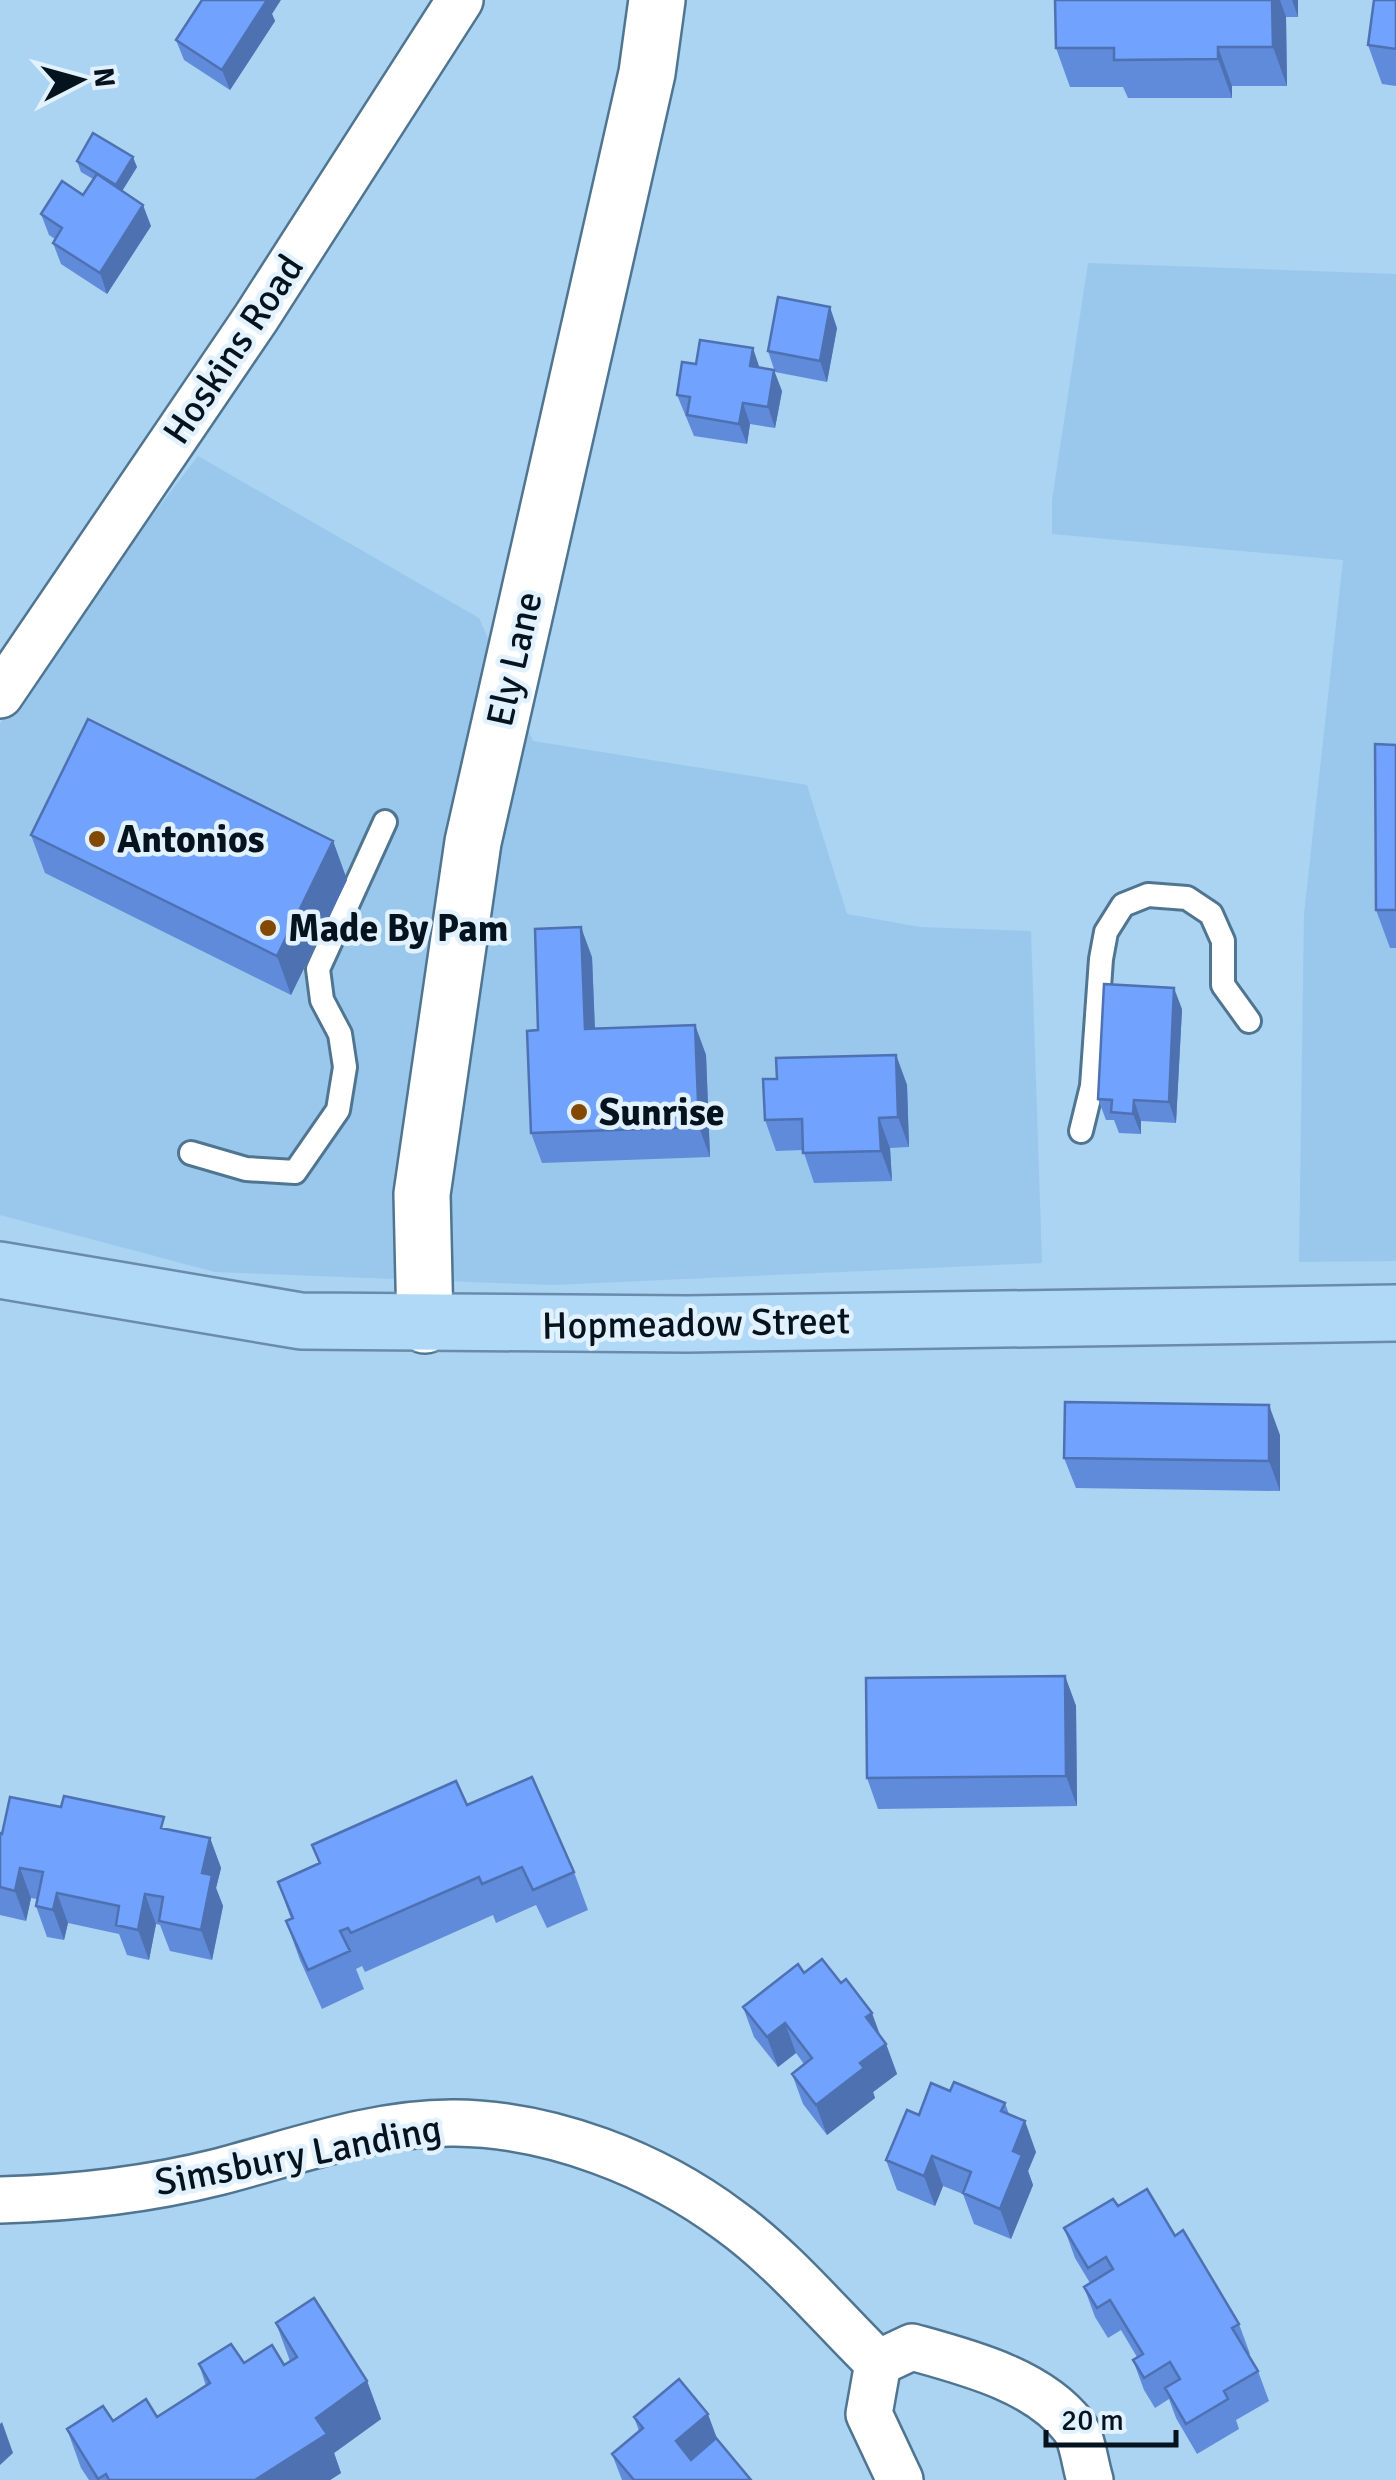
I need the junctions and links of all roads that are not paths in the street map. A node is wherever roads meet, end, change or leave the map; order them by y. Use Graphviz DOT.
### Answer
graph roads {
  1 [pos="460,0"];
  2 [pos="657,0"];
  3 [pos="0,695"];
  4 [pos="385,822"];
  5 [pos="1249,1020"];
  6 [pos="1081,1130"];
  7 [pos="191,1153"];
  8 [pos="0,1270"];
  9 [pos="1396,1313"];
  10 [pos="426,1325"];
  11 [pos="0,2200"];
  12 [pos="878,2363"];
  13 [pos="900,2480"];
  14 [pos="1090,2480"];
  1 -- 3 [label="street, Hoskins Road"];
  2 -- 10 [label="street, Ely Lane"];
  4 -- 7 [label="lane"];
  5 -- 6 [label="lane"];
  8 -- 10 [label="highway, Hopmeadow Street"];
  9 -- 10 [label="highway, Hopmeadow Street"];
  11 -- 12 [label="street, Simsbury Landing"];
  12 -- 13 [label="street"];
  12 -- 14 [label="street"];
}
